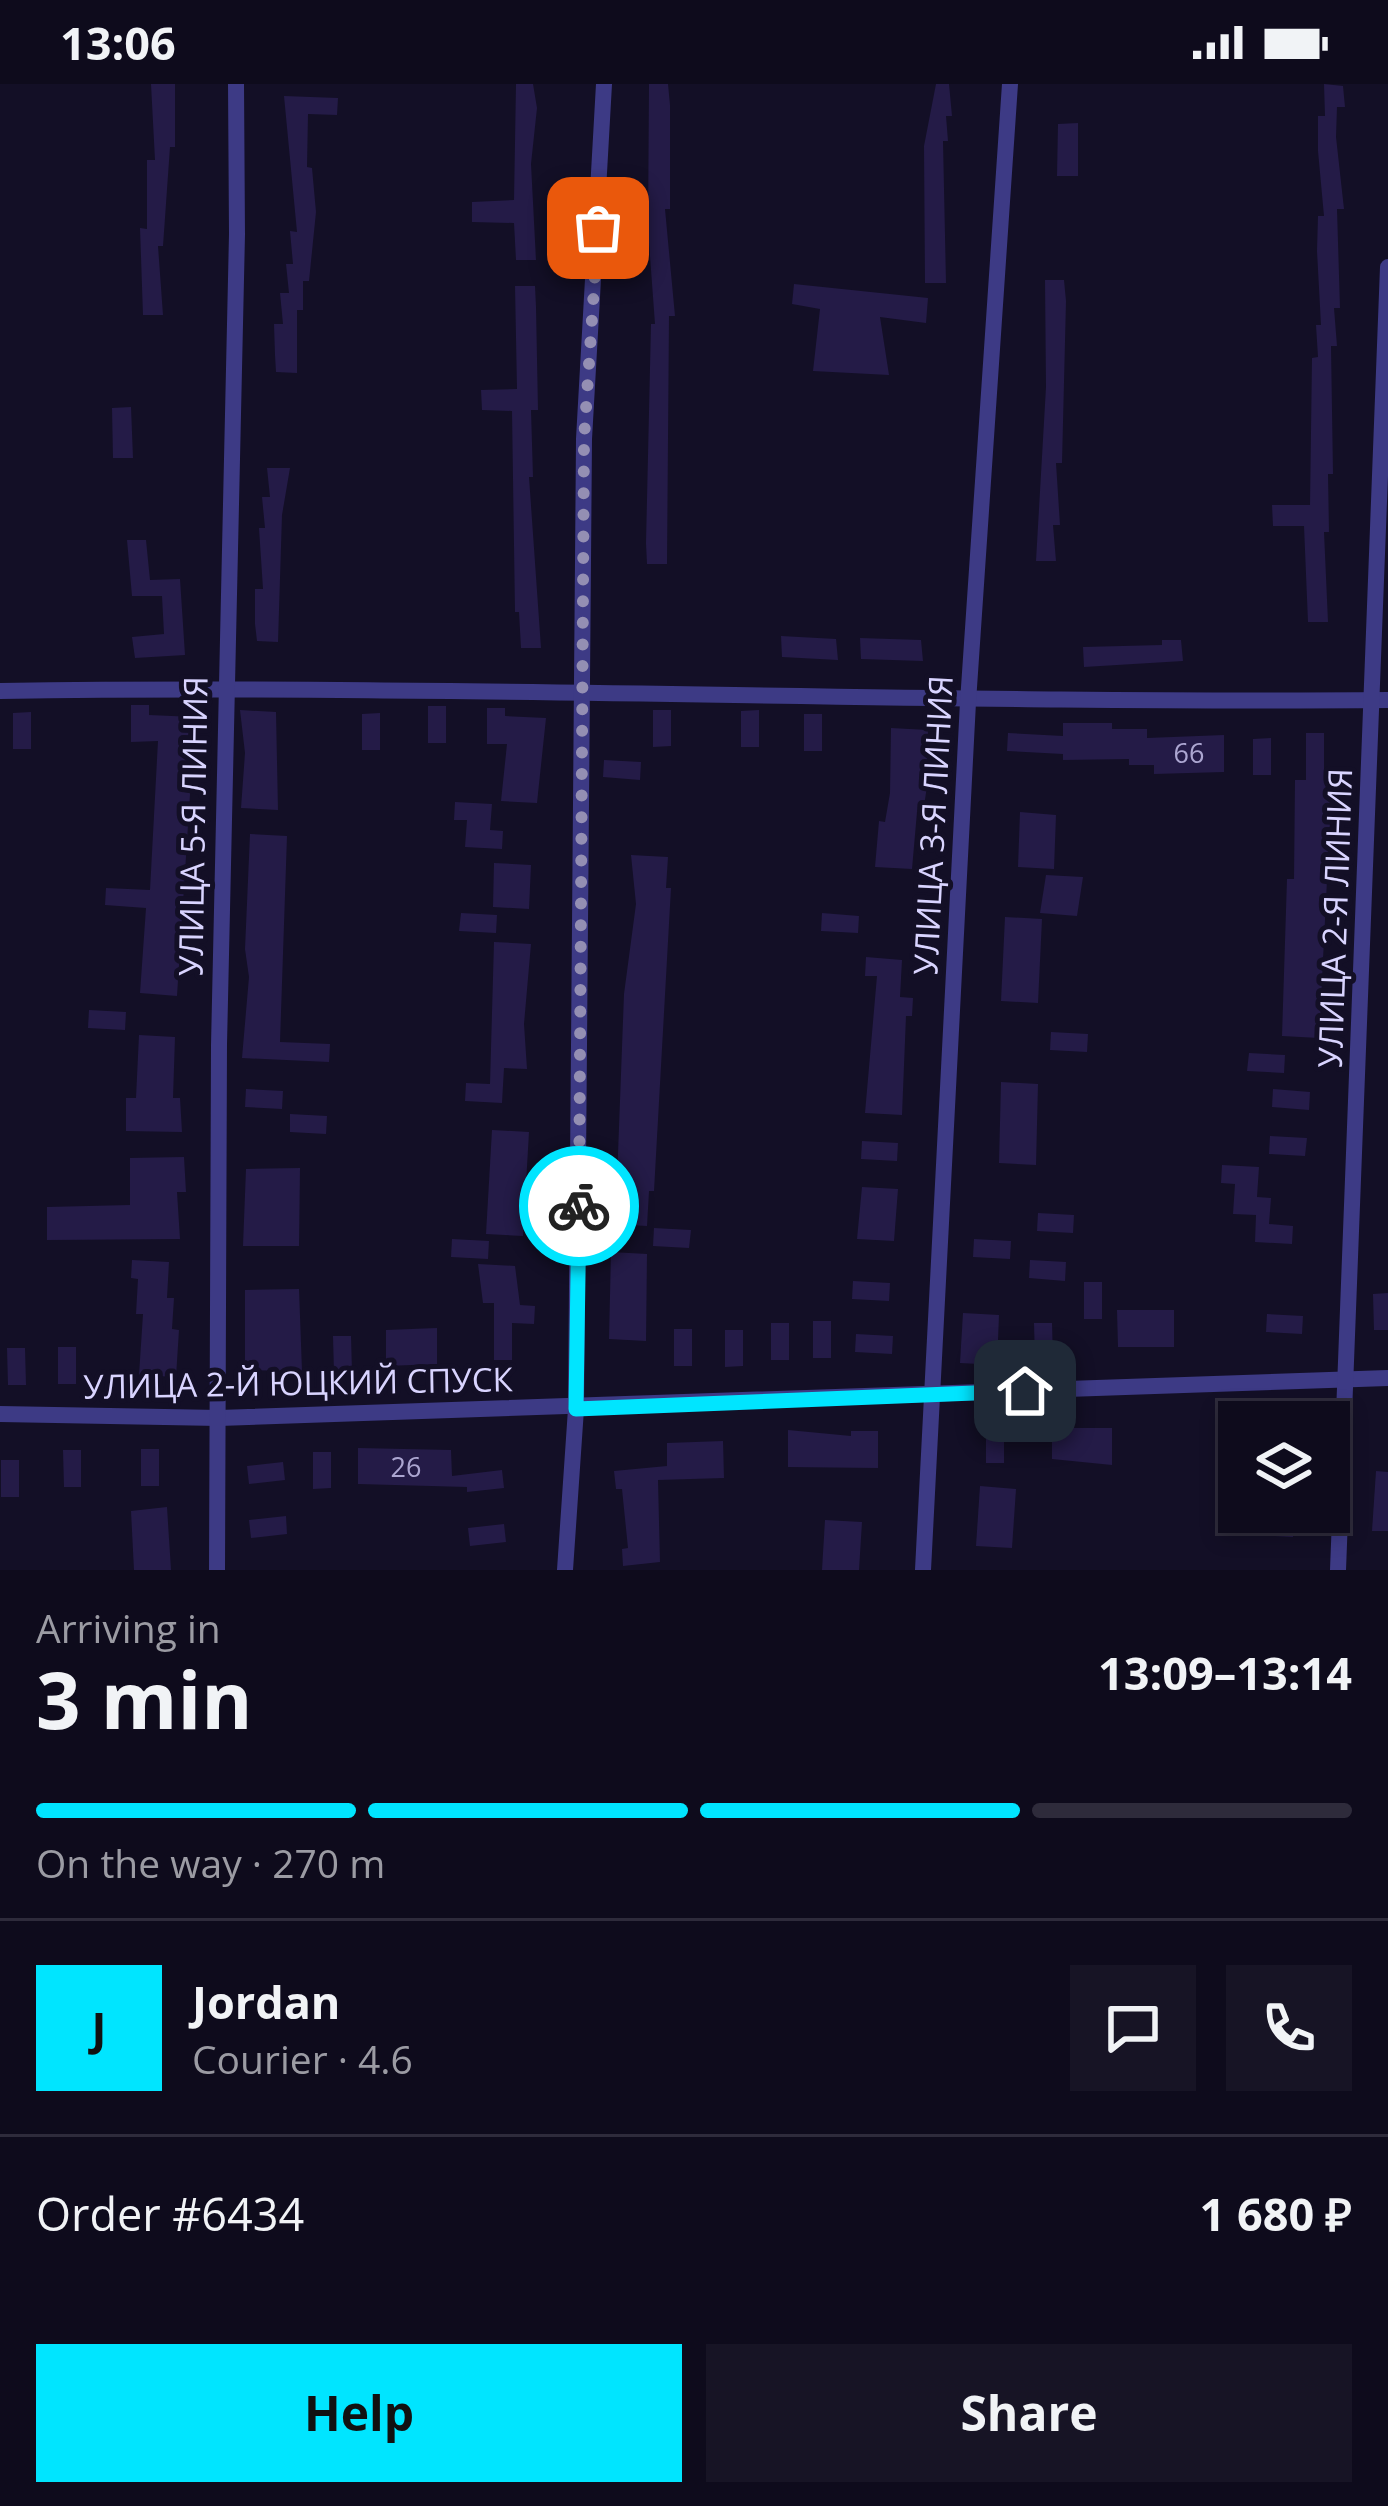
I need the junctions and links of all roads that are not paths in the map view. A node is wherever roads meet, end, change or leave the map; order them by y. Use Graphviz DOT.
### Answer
graph roads {
  1 [pos="236,84"];
  2 [pos="604,84"];
  3 [pos="1010,84"];
  4 [pos="1388,267"];
  5 [pos="224,688"];
  6 [pos="0,691"];
  7 [pos="585,692"];
  8 [pos="1381,700"];
  9 [pos="968,702"];
  10 [pos="1388,1378"];
  11 [pos="1346,1380"];
  12 [pos="934,1394"];
  13 [pos="576,1409"];
  14 [pos="0,1414"];
  15 [pos="219,1418"];
  16 [pos="217,1570"];
  17 [pos="565,1570"];
  18 [pos="923,1570"];
  19 [pos="1338,1570"];
  1 -- 5 [label="street, УЛИЦА 5-Я ЛИНИЯ"];
  2 -- 7 [label="street"];
  3 -- 9 [label="street, УЛИЦА 3-Я ЛИНИЯ"];
  4 -- 8 [label="street, УЛИЦА 2-Я ЛИНИЯ"];
  5 -- 6 [label="street"];
  5 -- 7 [label="street"];
  5 -- 15 [label="street, УЛИЦА 5-Я ЛИНИЯ"];
  7 -- 9 [label="street"];
  7 -- 13 [label="street"];
  8 -- 9 [label="street"];
  8 -- 11 [label="street, УЛИЦА 2-Я ЛИНИЯ"];
  9 -- 12 [label="street, УЛИЦА 3-Я ЛИНИЯ"];
  10 -- 11 [label="street, УЛИЦА 2-Й ЮЦКИЙ СПУСК"];
  11 -- 12 [label="street, УЛИЦА 2-Й ЮЦКИЙ СПУСК"];
  11 -- 19 [label="street, УЛИЦА 2-Я ЛИНИЯ"];
  12 -- 13 [label="street, УЛИЦА 2-Й ЮЦКИЙ СПУСК"];
  12 -- 18 [label="street, УЛИЦА 3-Я ЛИНИЯ"];
  13 -- 15 [label="street, УЛИЦА 2-Й ЮЦКИЙ СПУСК"];
  13 -- 17 [label="street"];
  14 -- 15 [label="street, УЛИЦА 2-Й ЮЦКИЙ СПУСК"];
  15 -- 16 [label="street, УЛИЦА 5-Я ЛИНИЯ"];
}
